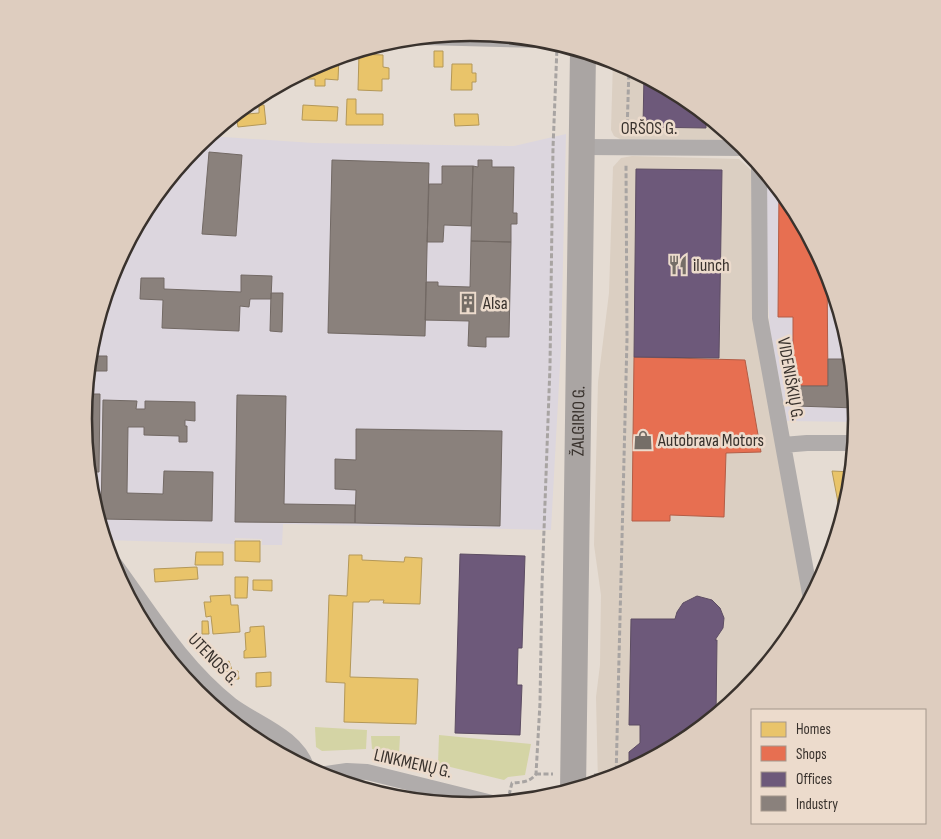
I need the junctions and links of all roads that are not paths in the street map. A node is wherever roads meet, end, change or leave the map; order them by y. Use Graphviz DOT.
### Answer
graph roads {
  1 [pos="583,58"];
  2 [pos="582,147"];
  3 [pos="734,148"];
  4 [pos="759,175"];
  5 [pos="848,443"];
  6 [pos="783,445"];
  7 [pos="131,587"];
  8 [pos="810,587"];
  9 [pos="303,759"];
  10 [pos="336,773"];
  11 [pos="573,784"];
  12 [pos="472,798"];
  1 -- 2 [label="main road, ŽALGIRIO G."];
  2 -- 3 [label="street, ORŠOS G."];
  2 -- 11 [label="main road, ŽALGIRIO G."];
  4 -- 6 [label="street, VIDENIŠKIŲ G."];
  5 -- 6 [label="street"];
  6 -- 8 [label="street, VIDENIŠKIŲ G."];
  7 -- 9 [label="street, UTENOS G."];
  10 -- 12 [label="street, LINKMENŲ G."];
}
